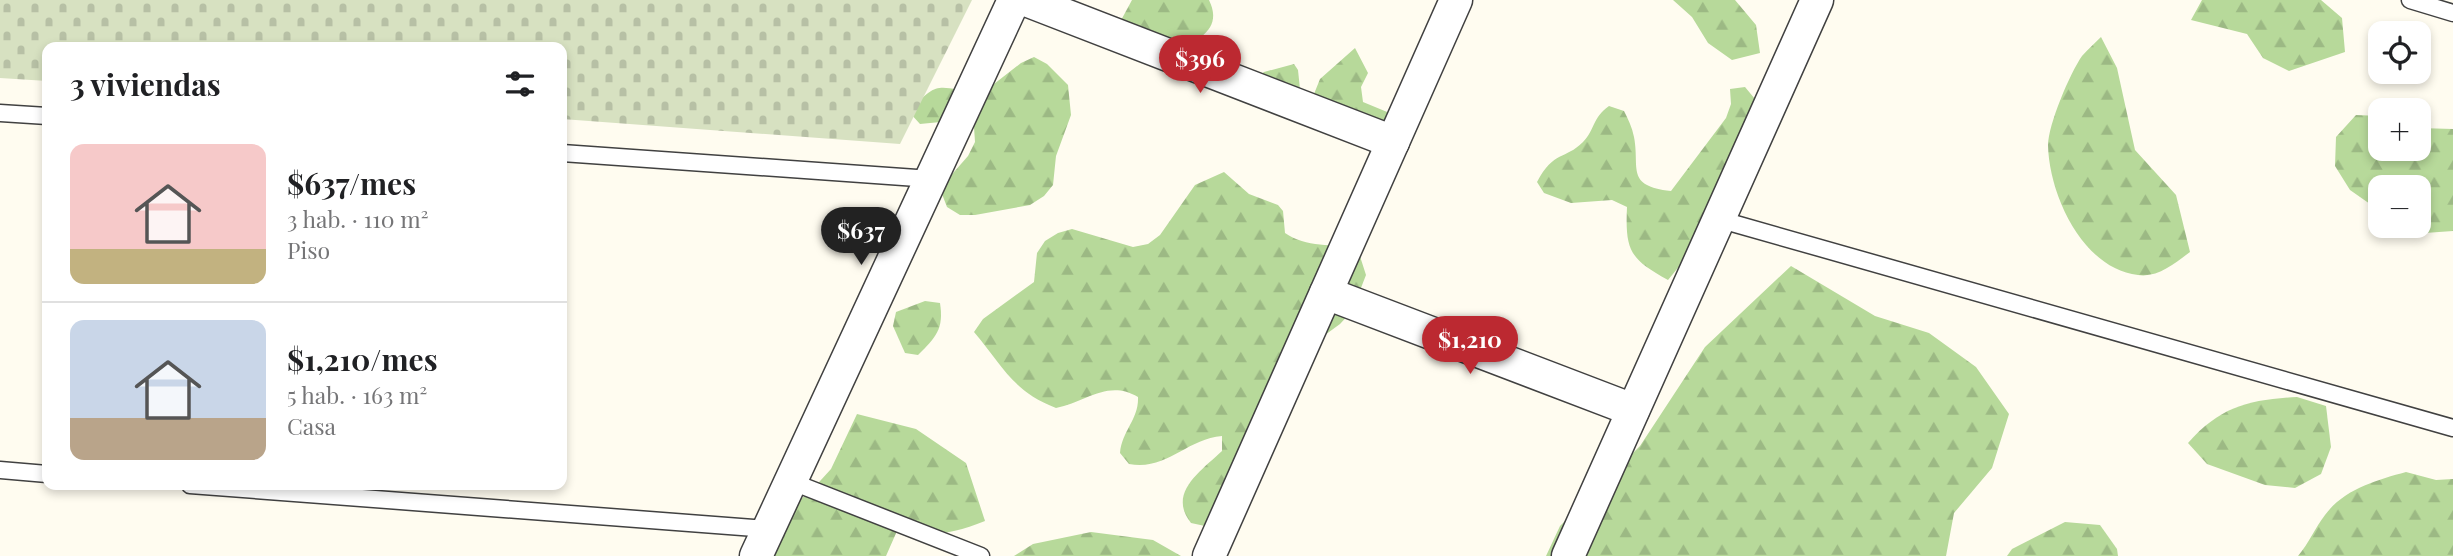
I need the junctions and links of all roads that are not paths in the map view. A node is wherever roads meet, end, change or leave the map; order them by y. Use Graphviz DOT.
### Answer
graph roads {
  1 [pos="1014,0"];
  2 [pos="1027,0"];
  3 [pos="1456,0"];
  4 [pos="1817,0"];
  5 [pos="2410,0"];
  6 [pos="2453,13"];
  7 [pos="0,113"];
  8 [pos="42,116"];
  9 [pos="1393,142"];
  10 [pos="567,153"];
  11 [pos="931,179"];
  12 [pos="1718,219"];
  13 [pos="1326,293"];
  14 [pos="1633,410"];
  15 [pos="2453,428"];
  16 [pos="0,470"];
  17 [pos="42,474"];
  18 [pos="790,481"];
  19 [pos="239,490"];
  20 [pos="762,543"];
  21 [pos="981,556"];
  22 [pos="1209,556"];
  23 [pos="1568,556"];
  1 -- 11 [label="street"];
  2 -- 9 [label="street"];
  3 -- 9 [label="street"];
  4 -- 12 [label="street"];
  5 -- 6 [label="lane"];
  7 -- 8 [label="lane"];
  9 -- 13 [label="street"];
  10 -- 11 [label="lane"];
  11 -- 18 [label="street"];
  12 -- 14 [label="street"];
  12 -- 15 [label="lane"];
  13 -- 14 [label="street"];
  13 -- 22 [label="street"];
  14 -- 23 [label="street"];
  16 -- 17 [label="lane"];
  18 -- 20 [label="street"];
  18 -- 21 [label="lane"];
  19 -- 20 [label="lane"];
}
